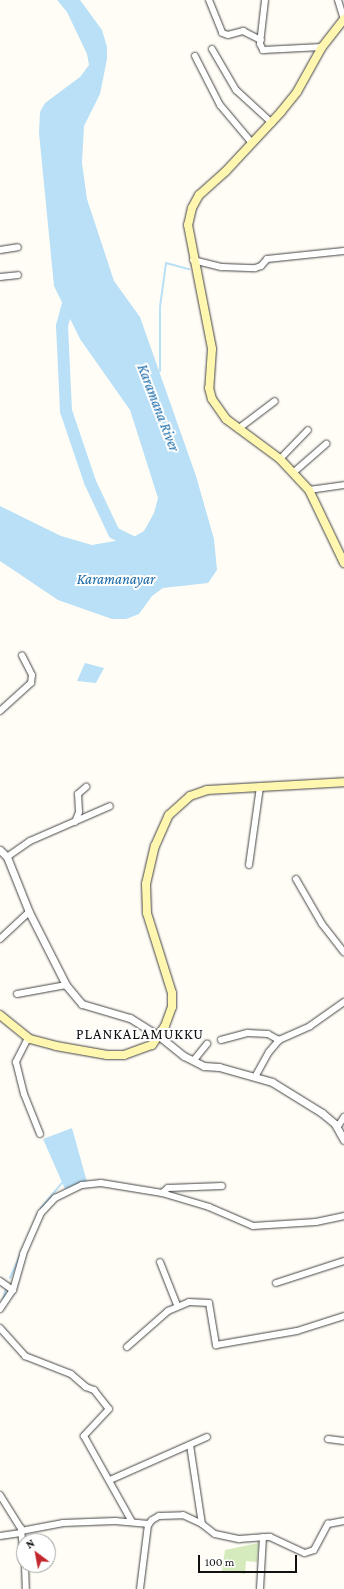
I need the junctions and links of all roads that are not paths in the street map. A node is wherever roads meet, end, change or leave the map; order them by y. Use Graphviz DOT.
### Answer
graph roads {
  1 [pos="209,0"];
  2 [pos="265,0"];
  3 [pos="338,0"];
  4 [pos="344,20"];
  5 [pos="261,40"];
  6 [pos="322,46"];
  7 [pos="212,49"];
  8 [pos="195,56"];
  9 [pos="272,123"];
  10 [pos="252,143"];
  11 [pos="18,247"];
  12 [pos="0,250"];
  13 [pos="344,251"];
  14 [pos="193,260"];
  15 [pos="18,275"];
  16 [pos="0,277"];
  17 [pos="275,401"];
  18 [pos="238,429"];
  19 [pos="308,430"];
  20 [pos="326,444"];
  21 [pos="280,459"];
  22 [pos="294,472"];
  23 [pos="344,485"];
  24 [pos="309,490"];
  25 [pos="344,563"];
  26 [pos="22,655"];
  27 [pos="0,711"];
  28 [pos="344,782"];
  29 [pos="86,787"];
  30 [pos="260,787"];
  31 [pos="110,806"];
  32 [pos="75,822"];
  33 [pos="0,850"];
  34 [pos="7,857"];
  35 [pos="250,865"];
  36 [pos="296,880"];
  37 [pos="30,912"];
  38 [pos="0,939"];
  39 [pos="344,952"];
  40 [pos="66,985"];
  41 [pos="17,994"];
  42 [pos="344,1002"];
  43 [pos="0,1015"];
  44 [pos="160,1036"];
  45 [pos="28,1038"];
  46 [pos="221,1040"];
  47 [pos="279,1040"];
  48 [pos="207,1044"];
  49 [pos="194,1060"];
  50 [pos="255,1077"];
  51 [pos="344,1117"];
  52 [pos="337,1128"];
  53 [pos="40,1134"];
  54 [pos="344,1140"];
  55 [pos="222,1186"];
  56 [pos="162,1193"];
  57 [pos="344,1216"];
  58 [pos="344,1261"];
  59 [pos="160,1262"];
  60 [pos="0,1281"];
  61 [pos="276,1283"];
  62 [pos="13,1290"];
  63 [pos="177,1305"];
  64 [pos="0,1309"];
  65 [pos="344,1316"];
  66 [pos="0,1328"];
  67 [pos="127,1347"];
  68 [pos="207,1437"];
  69 [pos="328,1439"];
  70 [pos="344,1440"];
  71 [pos="190,1445"];
  72 [pos="110,1480"];
  73 [pos="0,1495"];
  74 [pos="344,1521"];
  75 [pos="132,1522"];
  76 [pos="149,1524"];
  77 [pos="202,1524"];
  78 [pos="21,1532"];
  79 [pos="0,1536"];
  80 [pos="264,1537"];
  81 [pos="25,1573"];
  82 [pos="26,1589"];
  83 [pos="140,1589"];
  84 [pos="260,1589"];
  1 -- 5 [label="street"];
  2 -- 5 [label="street"];
  3 -- 4 [label="street"];
  4 -- 6 [label="main road"];
  5 -- 6 [label="street"];
  6 -- 9 [label="main road"];
  7 -- 9 [label="street"];
  8 -- 10 [label="street"];
  9 -- 10 [label="main road"];
  10 -- 14 [label="main road"];
  11 -- 12 [label="street"];
  13 -- 14 [label="street"];
  14 -- 18 [label="main road"];
  15 -- 16 [label="street"];
  17 -- 18 [label="street"];
  18 -- 21 [label="main road"];
  19 -- 21 [label="street"];
  20 -- 22 [label="street"];
  21 -- 22 [label="main road"];
  22 -- 24 [label="main road"];
  23 -- 24 [label="street"];
  24 -- 25 [label="main road"];
  26 -- 27 [label="street"];
  28 -- 30 [label="main road"];
  29 -- 32 [label="street"];
  30 -- 35 [label="street"];
  30 -- 44 [label="main road"];
  31 -- 32 [label="street"];
  32 -- 34 [label="street"];
  33 -- 34 [label="street"];
  34 -- 37 [label="street"];
  36 -- 39 [label="street"];
  37 -- 38 [label="street"];
  37 -- 40 [label="street"];
  40 -- 41 [label="street"];
  40 -- 44 [label="street"];
  42 -- 47 [label="street"];
  43 -- 45 [label="main road"];
  44 -- 45 [label="main road"];
  44 -- 49 [label="street"];
  45 -- 53 [label="street"];
  46 -- 47 [label="street"];
  47 -- 50 [label="street"];
  48 -- 49 [label="street"];
  49 -- 50 [label="street"];
  50 -- 52 [label="street"];
  51 -- 52 [label="street"];
  52 -- 54 [label="street"];
  55 -- 56 [label="street"];
  56 -- 57 [label="street"];
  56 -- 62 [label="street"];
  58 -- 61 [label="street"];
  59 -- 63 [label="street"];
  60 -- 62 [label="street"];
  62 -- 64 [label="street"];
  63 -- 65 [label="street"];
  63 -- 67 [label="street"];
  66 -- 72 [label="street"];
  68 -- 71 [label="street"];
  69 -- 70 [label="street"];
  71 -- 72 [label="street"];
  71 -- 77 [label="street"];
  72 -- 75 [label="street"];
  73 -- 78 [label="street"];
  74 -- 80 [label="street"];
  75 -- 76 [label="street"];
  75 -- 78 [label="street"];
  76 -- 77 [label="street"];
  76 -- 83 [label="street"];
  77 -- 80 [label="street"];
  78 -- 79 [label="street"];
  80 -- 84 [label="street"];
  81 -- 82 [label="street"];
}
